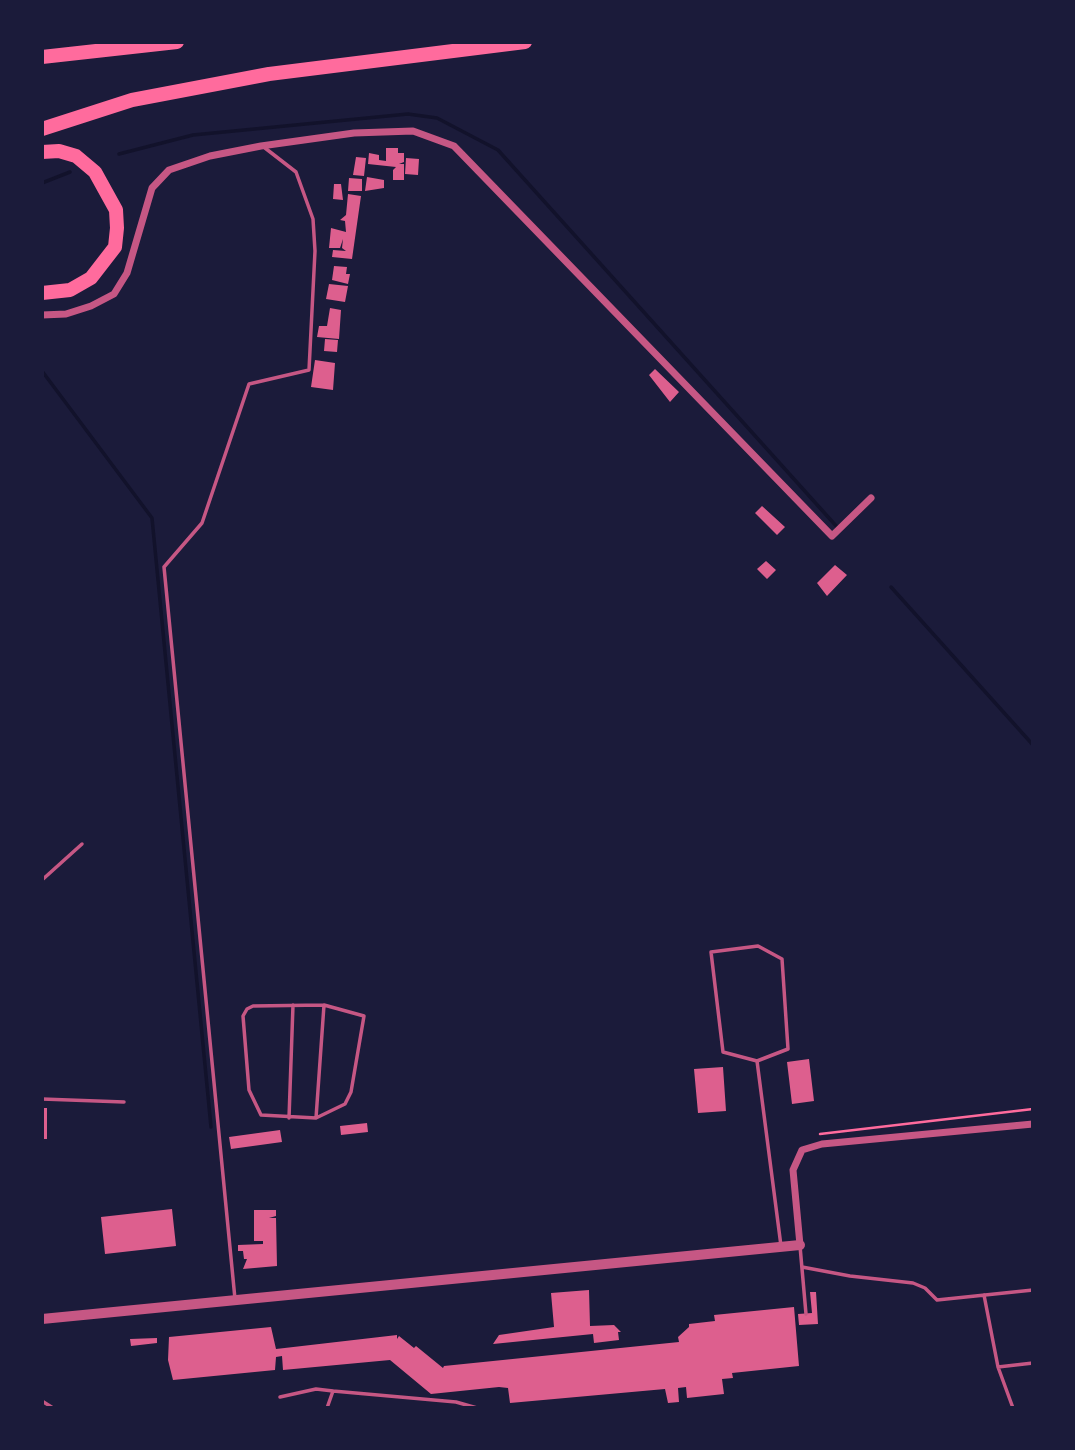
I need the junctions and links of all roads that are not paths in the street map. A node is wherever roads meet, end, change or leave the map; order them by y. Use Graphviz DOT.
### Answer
graph roads {
  1 [pos="177,42"];
  2 [pos="525,42"];
  3 [pos="42,57"];
  4 [pos="42,129"];
  5 [pos="261,146"];
  6 [pos="42,152"];
  7 [pos="42,293"];
  8 [pos="42,315"];
  9 [pos="870,498"];
  10 [pos="82,844"];
  11 [pos="42,880"];
  12 [pos="293,1005"];
  13 [pos="324,1005"];
  14 [pos="757,1061"];
  15 [pos="42,1099"];
  16 [pos="124,1102"];
  17 [pos="289,1118"];
  18 [pos="316,1118"];
  19 [pos="1033,1124"];
  20 [pos="800,1245"];
  21 [pos="781,1247"];
  22 [pos="802,1267"];
  23 [pos="1033,1290"];
  24 [pos="984,1295"];
  25 [pos="235,1301"];
  26 [pos="806,1314"];
  27 [pos="42,1317"];
  28 [pos="1033,1363"];
  29 [pos="998,1367"];
  30 [pos="333,1391"];
  31 [pos="280,1397"];
  32 [pos="42,1401"];
  33 [pos="53,1408"];
  34 [pos="327,1408"];
  35 [pos="477,1408"];
  36 [pos="1013,1408"];
  1 -- 3 [label="highway"];
  2 -- 4 [label="highway"];
  5 -- 8 [label="street"];
  5 -- 9 [label="street"];
  5 -- 25 [label="lane"];
  6 -- 7 [label="highway"];
  10 -- 11 [label="lane"];
  12 -- 13 [label="lane"];
  12 -- 17 [label="lane"];
  12 -- 17 [label="lane"];
  13 -- 18 [label="lane"];
  13 -- 18 [label="lane"];
  14 -- 14 [label="lane"];
  14 -- 21 [label="lane"];
  15 -- 16 [label="lane"];
  17 -- 18 [label="lane"];
  19 -- 20 [label="street"];
  20 -- 21 [label="street"];
  20 -- 22 [label="lane"];
  21 -- 25 [label="street"];
  22 -- 24 [label="lane"];
  22 -- 26 [label="lane"];
  23 -- 24 [label="lane"];
  24 -- 29 [label="lane"];
  25 -- 27 [label="street"];
  28 -- 29 [label="lane"];
  29 -- 36 [label="lane"];
  30 -- 31 [label="lane"];
  30 -- 34 [label="lane"];
  30 -- 35 [label="lane"];
  32 -- 33 [label="lane"];
}
